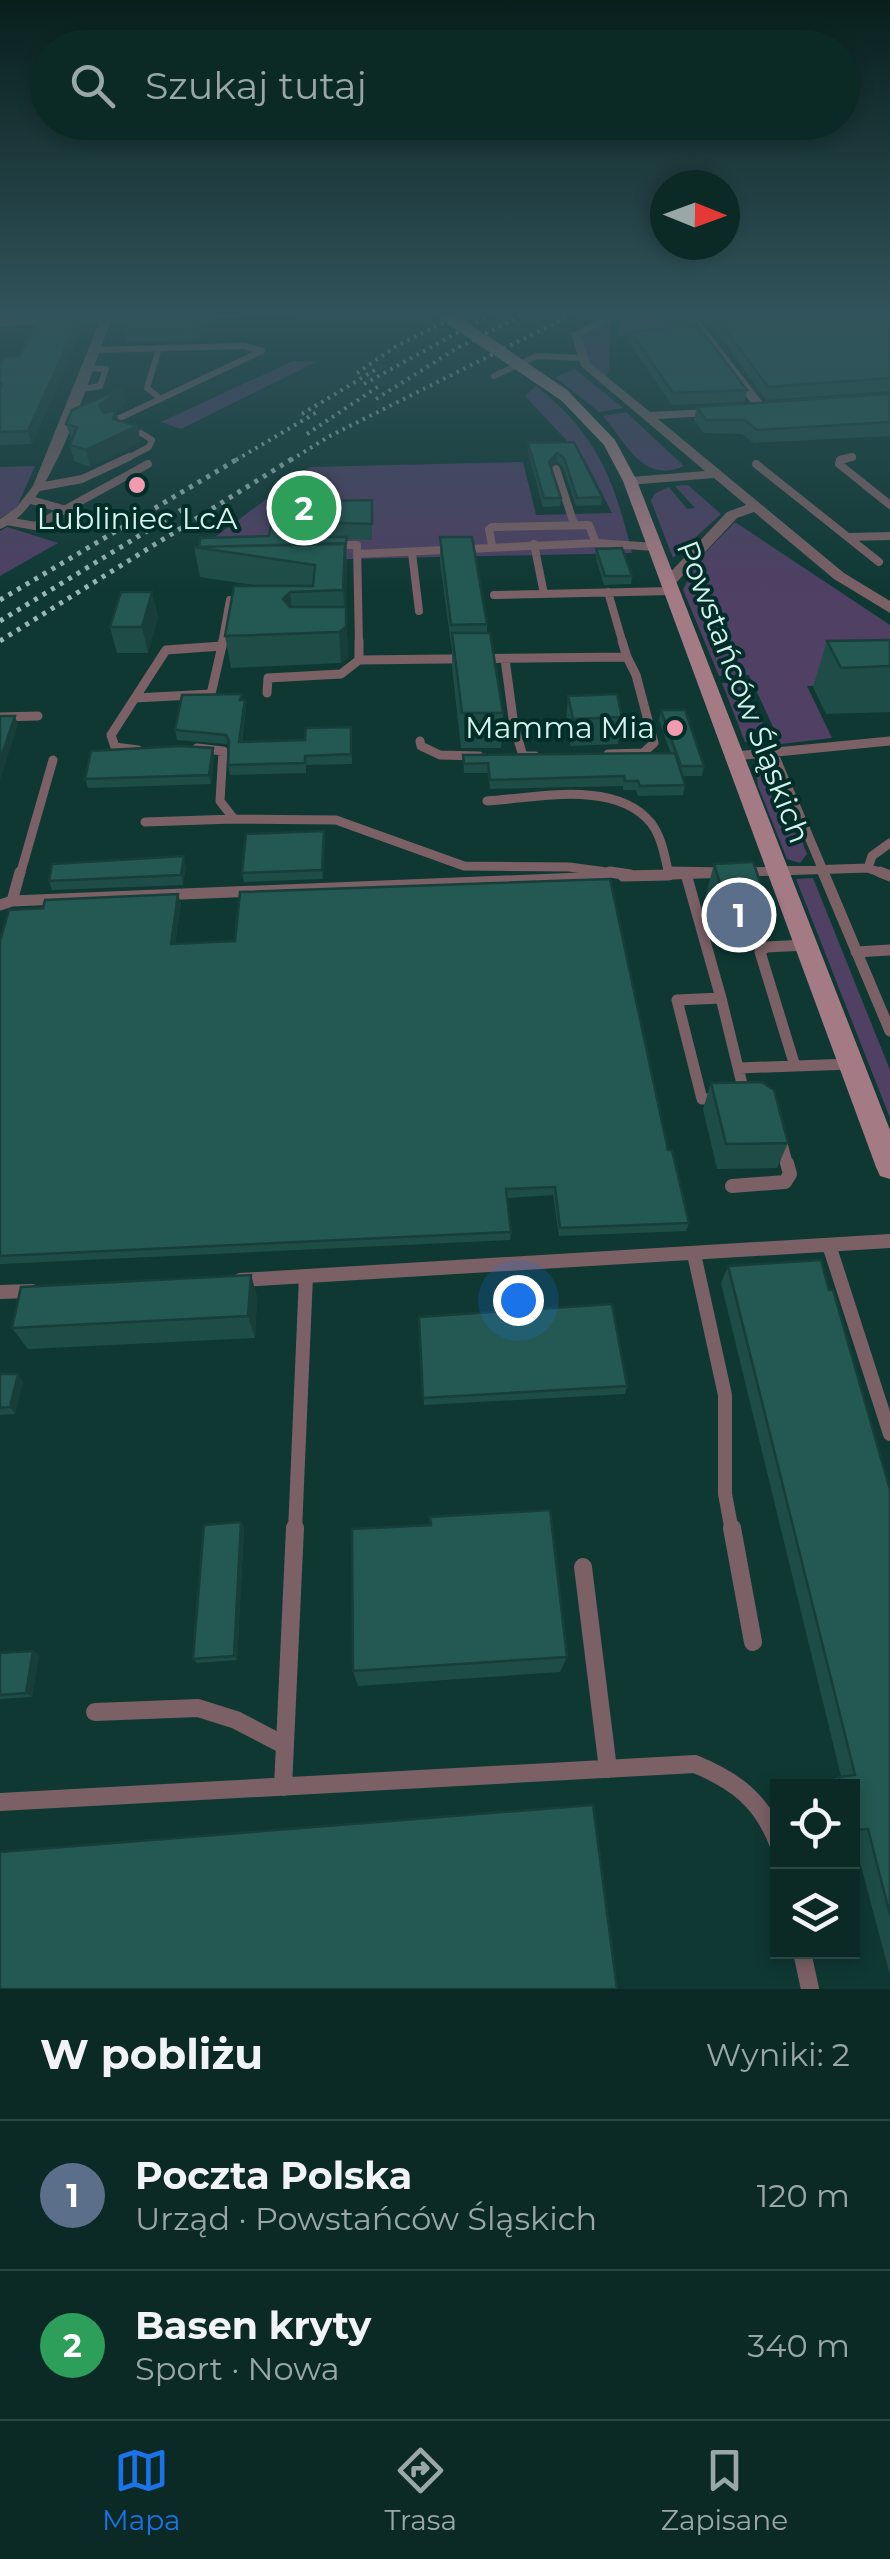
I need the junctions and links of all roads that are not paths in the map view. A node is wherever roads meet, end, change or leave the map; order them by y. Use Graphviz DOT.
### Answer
graph roads {
  1 [pos="71,405"];
  2 [pos="148,405"];
  3 [pos="573,405"];
  4 [pos="632,405"];
  5 [pos="758,405"];
  6 [pos="779,407"];
  7 [pos="760,408"];
  8 [pos="644,416"];
  9 [pos="109,422"];
  10 [pos="141,433"];
  11 [pos="853,456"];
  12 [pos="148,464"];
  13 [pos="756,464"];
  14 [pos="556,470"];
  15 [pos="714,474"];
  16 [pos="630,481"];
  17 [pos="60,486"];
  18 [pos="35,493"];
  19 [pos="88,494"];
  20 [pos="890,505"];
  21 [pos="754,507"];
  22 [pos="63,510"];
  23 [pos="3,523"];
  24 [pos="574,524"];
  25 [pos="890,536"];
  26 [pos="848,537"];
  27 [pos="596,543"];
  28 [pos="534,544"];
  29 [pos="318,545"];
  30 [pos="492,546"];
  31 [pos="655,547"];
  32 [pos="412,553"];
  33 [pos="357,554"];
  34 [pos="879,562"];
  35 [pos="338,566"];
  36 [pos="357,566"];
  37 [pos="669,587"];
  38 [pos="608,592"];
  39 [pos="544,594"];
  40 [pos="494,595"];
  41 [pos="230,600"];
  42 [pos="890,608"];
  43 [pos="420,611"];
  44 [pos="342,628"];
  45 [pos="358,628"];
  46 [pos="222,646"];
  47 [pos="627,657"];
  48 [pos="505,659"];
  49 [pos="359,660"];
  50 [pos="270,664"];
  51 [pos="268,678"];
  52 [pos="267,693"];
  53 [pos="135,698"];
  54 [pos="38,716"];
  55 [pos="0,718"];
  56 [pos="420,740"];
  57 [pos="890,742"];
  58 [pos="191,748"];
  59 [pos="154,750"];
  60 [pos="774,752"];
  61 [pos="597,754"];
  62 [pos="486,756"];
  63 [pos="505,756"];
  64 [pos="523,756"];
  65 [pos="542,756"];
  66 [pos="735,756"];
  67 [pos="53,760"];
  68 [pos="486,801"];
  69 [pos="234,819"];
  70 [pos="145,822"];
  71 [pos="890,842"];
  72 [pos="868,868"];
  73 [pos="821,870"];
  74 [pos="780,871"];
  75 [pos="669,874"];
  76 [pos="686,874"];
  77 [pos="630,876"];
  78 [pos="890,876"];
  79 [pos="6,903"];
  80 [pos="807,945"];
  81 [pos="890,950"];
  82 [pos="856,952"];
  83 [pos="720,998"];
  84 [pos="890,1031"];
  85 [pos="851,1064"];
  86 [pos="795,1066"];
  87 [pos="739,1068"];
  88 [pos="746,1091"];
  89 [pos="763,1100"];
  90 [pos="776,1125"];
  91 [pos="890,1167"];
  92 [pos="732,1186"];
  93 [pos="890,1241"];
  94 [pos="828,1245"];
  95 [pos="694,1254"];
  96 [pos="306,1276"];
  97 [pos="229,1280"];
  98 [pos="57,1289"];
  99 [pos="0,1292"];
  100 [pos="890,1434"];
  101 [pos="584,1567"];
  102 [pos="753,1642"];
  103 [pos="95,1712"];
  104 [pos="284,1745"];
  105 [pos="608,1769"];
  106 [pos="283,1787"];
  107 [pos="0,1802"];
  108 [pos="770,1817"];
  109 [pos="804,1959"];
  110 [pos="810,1989"];
  1 -- 18 [label="street"];
  2 -- 9 [label="lane"];
  3 -- 16 [label="main road, Powstańców Śląskich, bridge"];
  4 -- 8 [label="street"];
  5 -- 7 [label="street"];
  6 -- 7 [label="street"];
  7 -- 8 [label="street"];
  8 -- 15 [label="street"];
  10 -- 17 [label="lane"];
  11 -- 20 [label="lane"];
  12 -- 19 [label="lane"];
  13 -- 26 [label="lane"];
  14 -- 24 [label="lane"];
  15 -- 16 [label="street"];
  15 -- 21 [label="street"];
  16 -- 31 [label="main road, Powstańców Śląskich"];
  17 -- 18 [label="lane"];
  17 -- 19 [label="lane"];
  18 -- 22 [label="lane"];
  18 -- 23 [label="street"];
  19 -- 22 [label="lane"];
  21 -- 37 [label="street"];
  21 -- 42 [label="street"];
  22 -- 23 [label="lane"];
  24 -- 27 [label="lane"];
  24 -- 30 [label="lane"];
  25 -- 26 [label="lane"];
  26 -- 34 [label="lane"];
  27 -- 28 [label="lane"];
  27 -- 31 [label="lane"];
  28 -- 30 [label="lane"];
  28 -- 39 [label="lane"];
  29 -- 33 [label="lane"];
  30 -- 32 [label="lane"];
  31 -- 37 [label="main road, Powstańców Śląskich"];
  32 -- 33 [label="lane"];
  32 -- 43 [label="lane"];
  33 -- 36 [label="lane"];
  35 -- 36 [label="lane"];
  36 -- 45 [label="lane"];
  37 -- 38 [label="lane"];
  37 -- 66 [label="main road, Powstańców Śląskich"];
  38 -- 39 [label="lane"];
  38 -- 47 [label="lane"];
  39 -- 40 [label="lane"];
  41 -- 46 [label="lane"];
  44 -- 45 [label="lane"];
  45 -- 49 [label="lane"];
  46 -- 53 [label="lane"];
  46 -- 53 [label="lane"];
  47 -- 48 [label="lane"];
  47 -- 61 [label="lane"];
  48 -- 49 [label="lane"];
  48 -- 64 [label="lane"];
  49 -- 51 [label="lane"];
  50 -- 51 [label="lane"];
  51 -- 52 [label="lane"];
  53 -- 59 [label="lane"];
  54 -- 55 [label="lane"];
  56 -- 62 [label="lane"];
  57 -- 60 [label="lane"];
  58 -- 69 [label="lane"];
  60 -- 66 [label="lane"];
  60 -- 73 [label="lane"];
  63 -- 64 [label="lane"];
  64 -- 65 [label="lane"];
  66 -- 74 [label="main road, Powstańców Śląskich"];
  67 -- 79 [label="lane"];
  68 -- 75 [label="lane"];
  69 -- 70 [label="lane"];
  69 -- 77 [label="lane"];
  71 -- 72 [label="lane"];
  72 -- 73 [label="lane"];
  72 -- 78 [label="lane"];
  73 -- 74 [label="lane"];
  73 -- 82 [label="lane"];
  74 -- 76 [label="lane"];
  74 -- 80 [label="main road, Powstańców Śląskich"];
  75 -- 76 [label="lane"];
  75 -- 77 [label="lane"];
  76 -- 83 [label="lane"];
  77 -- 79 [label="lane"];
  80 -- 85 [label="main road, Powstańców Śląskich"];
  80 -- 86 [label="lane"];
  81 -- 82 [label="lane"];
  82 -- 84 [label="lane"];
  83 -- 87 [label="lane"];
  83 -- 88 [label="lane"];
  85 -- 86 [label="lane"];
  85 -- 91 [label="main road, Powstańców Śląskich"];
  86 -- 87 [label="lane"];
  87 -- 88 [label="lane"];
  88 -- 89 [label="lane"];
  90 -- 92 [label="lane"];
  93 -- 94 [label="lane"];
  94 -- 95 [label="lane"];
  94 -- 100 [label="lane"];
  95 -- 96 [label="lane"];
  95 -- 102 [label="lane"];
  96 -- 97 [label="lane"];
  96 -- 104 [label="lane"];
  98 -- 99 [label="lane"];
  101 -- 105 [label="lane"];
  103 -- 104 [label="lane"];
  104 -- 106 [label="lane"];
  105 -- 106 [label="lane"];
  105 -- 108 [label="lane"];
  106 -- 107 [label="lane"];
  109 -- 110 [label="lane"];
}
